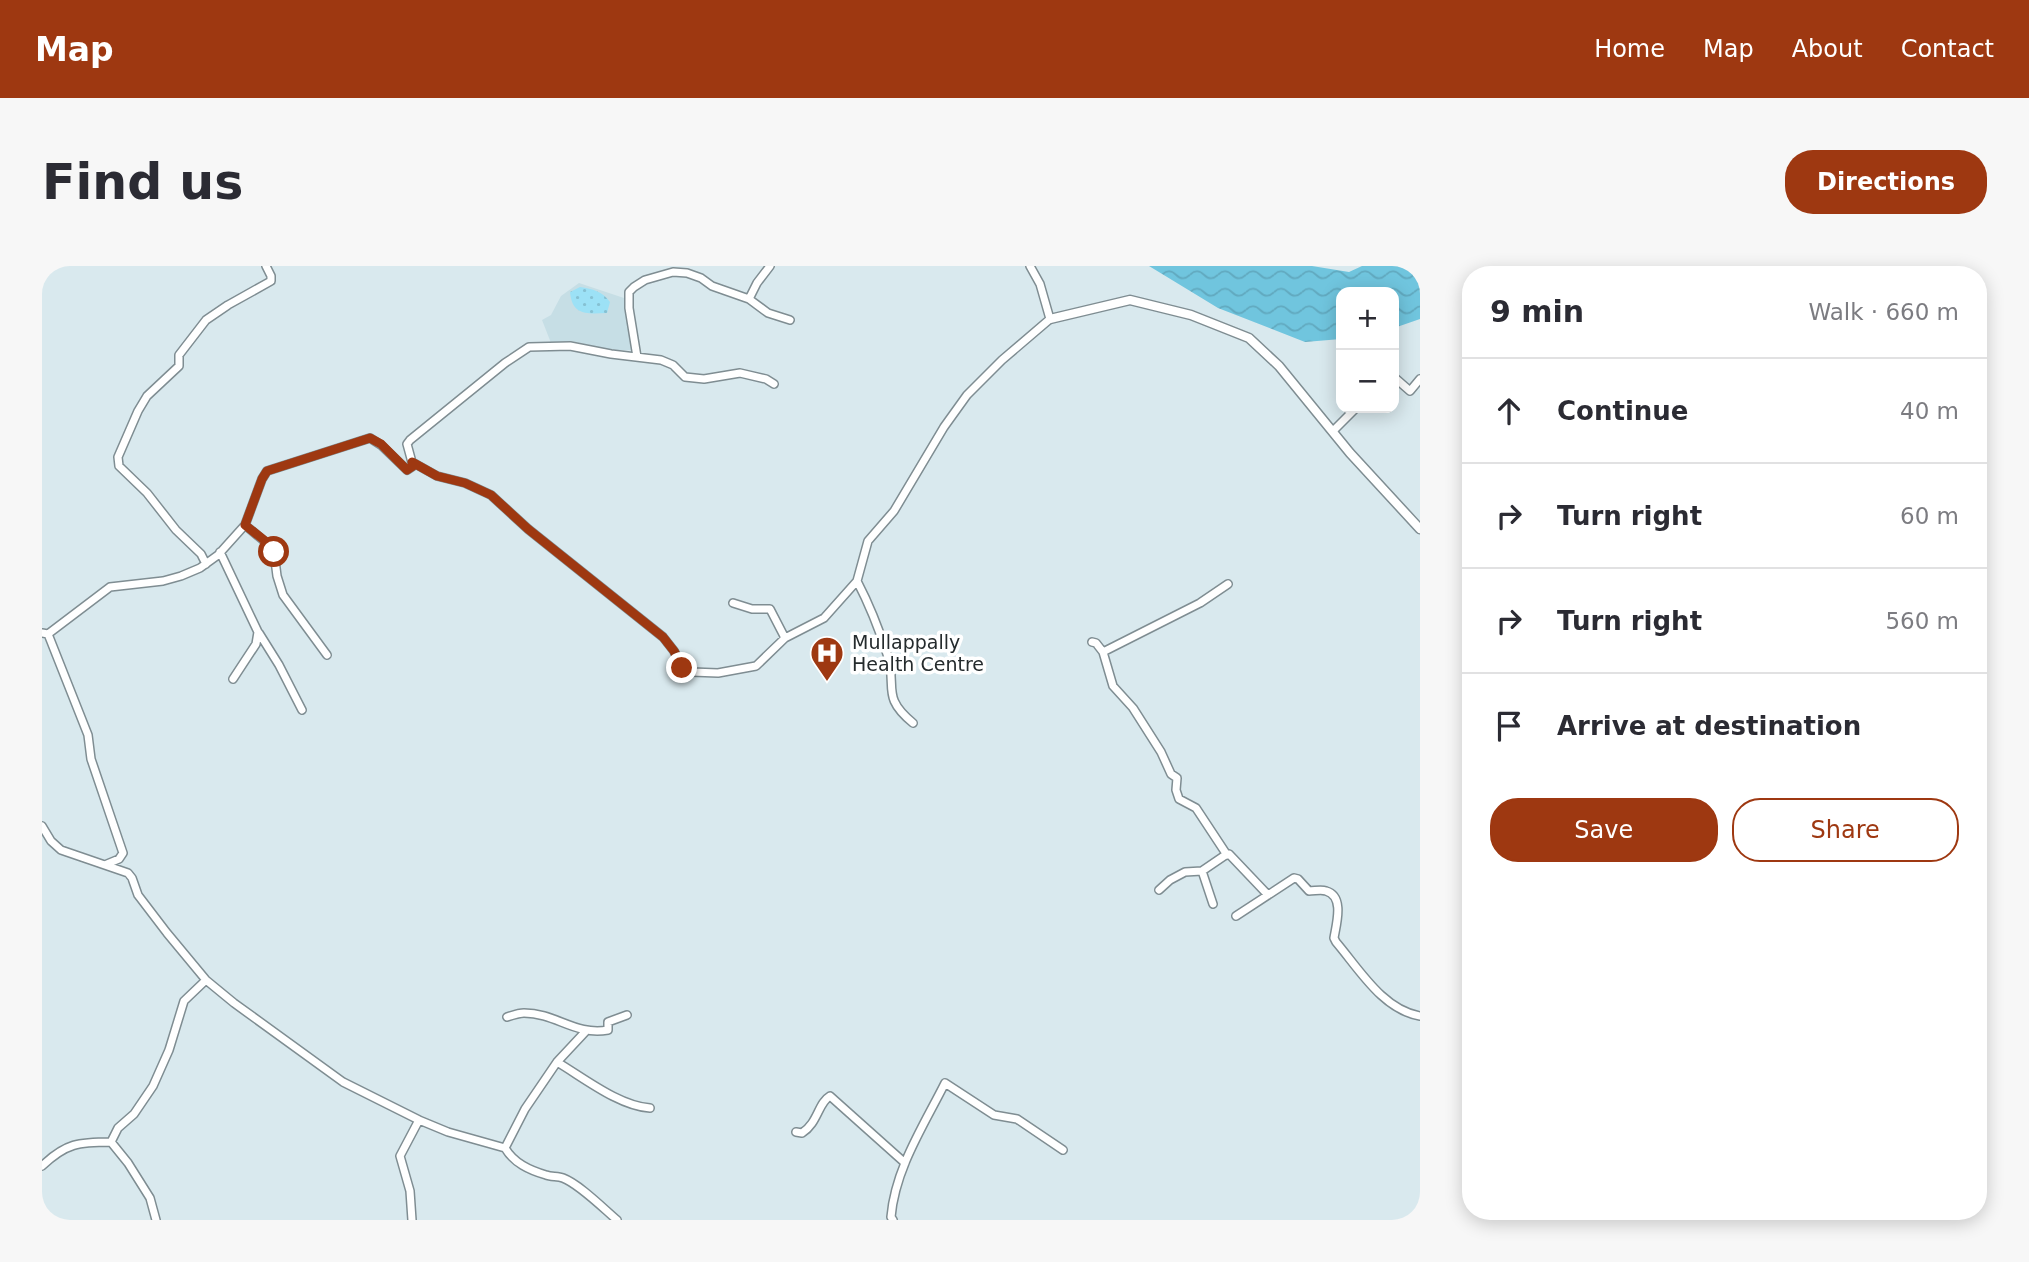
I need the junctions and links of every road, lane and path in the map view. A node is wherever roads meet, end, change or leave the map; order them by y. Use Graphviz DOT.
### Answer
graph roads {
  1 [pos="267,266"];
  2 [pos="770,266"];
  3 [pos="1030,266"];
  4 [pos="749,299"];
  5 [pos="1051,319"];
  6 [pos="790,320"];
  7 [pos="637,357"];
  8 [pos="1420,379"];
  9 [pos="1399,381"];
  10 [pos="774,384"];
  11 [pos="1351,413"];
  12 [pos="1333,431"];
  13 [pos="412,462"];
  14 [pos="245,525"];
  15 [pos="1420,528"];
  16 [pos="220,552"];
  17 [pos="206,564"];
  18 [pos="857,581"];
  19 [pos="1228,584"];
  20 [pos="733,603"];
  21 [pos="258,632"];
  22 [pos="45,634"];
  23 [pos="785,638"];
  24 [pos="1092,642"];
  25 [pos="1103,652"];
  26 [pos="327,654"];
  27 [pos="233,679"];
  28 [pos="302,710"];
  29 [pos="913,723"];
  30 [pos="42,826"];
  31 [pos="1227,855"];
  32 [pos="106,864"];
  33 [pos="1202,871"];
  34 [pos="1159,890"];
  35 [pos="1268,895"];
  36 [pos="1213,904"];
  37 [pos="1236,916"];
  38 [pos="205,980"];
  39 [pos="627,1015"];
  40 [pos="1420,1016"];
  41 [pos="507,1017"];
  42 [pos="586,1031"];
  43 [pos="557,1062"];
  44 [pos="650,1108"];
  45 [pos="419,1120"];
  46 [pos="796,1132"];
  47 [pos="111,1142"];
  48 [pos="505,1148"];
  49 [pos="1063,1150"];
  50 [pos="905,1163"];
  51 [pos="42,1166"];
  52 [pos="156,1220"];
  53 [pos="412,1220"];
  54 [pos="617,1220"];
  55 [pos="893,1220"];
  1 -- 17 [label="street"];
  2 -- 4 [label="street"];
  3 -- 5 [label="street"];
  4 -- 6 [label="street"];
  4 -- 7 [label="street"];
  5 -- 12 [label="street"];
  5 -- 18 [label="street"];
  7 -- 10 [label="street"];
  7 -- 13 [label="street"];
  8 -- 9 [label="street"];
  11 -- 12 [label="street"];
  12 -- 15 [label="street"];
  13 -- 14 [label="street"];
  13 -- 23 [label="street"];
  14 -- 16 [label="street"];
  14 -- 26 [label="street"];
  16 -- 17 [label="street"];
  16 -- 21 [label="street"];
  17 -- 22 [label="street"];
  18 -- 23 [label="street"];
  18 -- 29 [label="street"];
  19 -- 25 [label="street"];
  20 -- 23 [label="street"];
  21 -- 27 [label="street"];
  21 -- 28 [label="street"];
  22 -- 32 [label="street"];
  24 -- 25 [label="street"];
  25 -- 31 [label="street"];
  30 -- 32 [label="street"];
  31 -- 33 [label="street"];
  31 -- 35 [label="street"];
  32 -- 38 [label="street"];
  33 -- 34 [label="street"];
  33 -- 36 [label="street"];
  35 -- 37 [label="street"];
  35 -- 40 [label="street"];
  38 -- 45 [label="street"];
  38 -- 47 [label="street"];
  39 -- 42 [label="street"];
  41 -- 42 [label="street"];
  42 -- 43 [label="street"];
  43 -- 44 [label="street"];
  43 -- 48 [label="street"];
  45 -- 48 [label="street"];
  45 -- 53 [label="street"];
  46 -- 50 [label="street"];
  47 -- 51 [label="street"];
  47 -- 52 [label="street"];
  48 -- 54 [label="street"];
  49 -- 50 [label="street"];
  50 -- 55 [label="street"];
}
